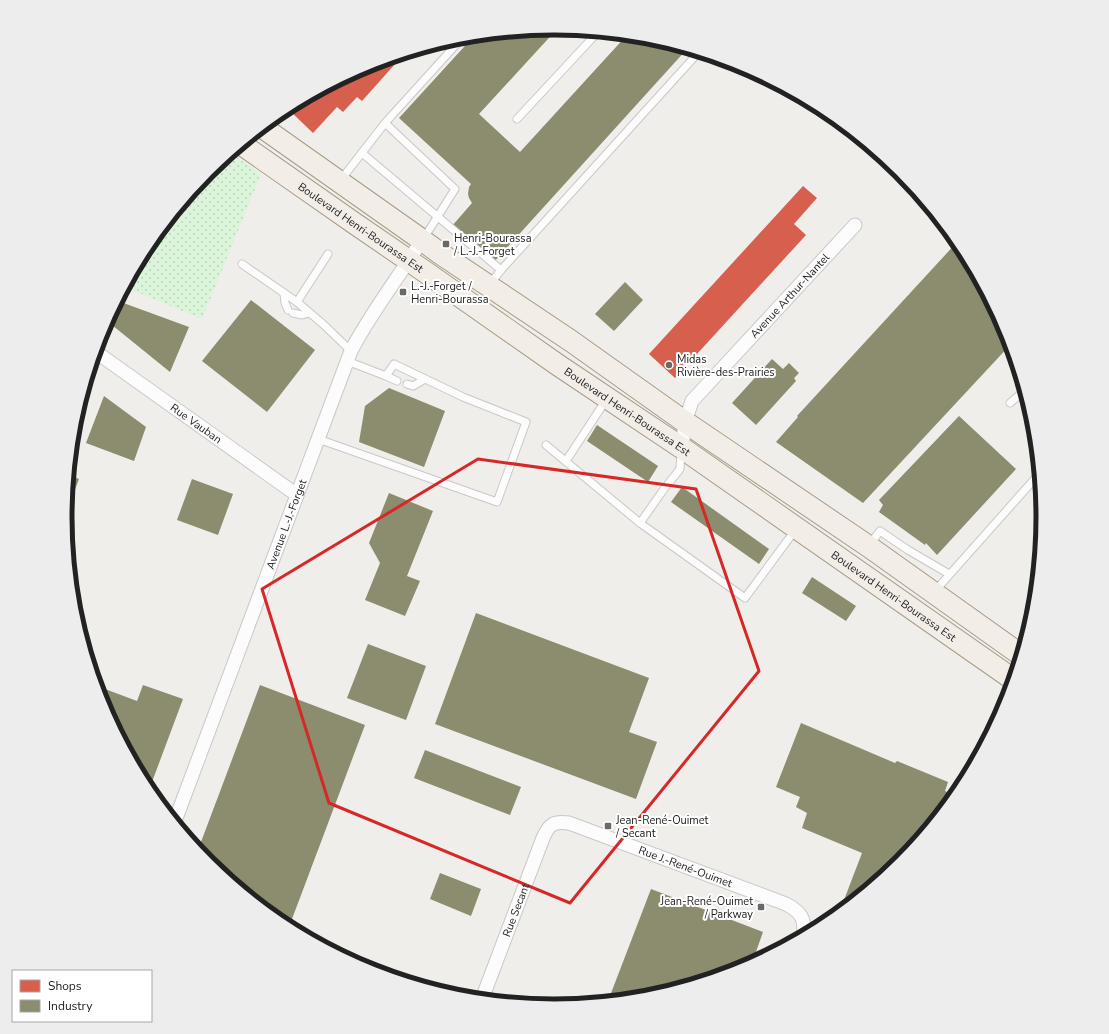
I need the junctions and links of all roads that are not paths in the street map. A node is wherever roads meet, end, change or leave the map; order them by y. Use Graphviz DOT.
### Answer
graph roads {
  1 [pos="594,37"];
  2 [pos="456,45"];
  3 [pos="695,56"];
  4 [pos="517,119"];
  5 [pos="386,123"];
  6 [pos="267,131"];
  7 [pos="246,147"];
  8 [pos="362,153"];
  9 [pos="340,181"];
  10 [pos="437,217"];
  11 [pos="856,225"];
  12 [pos="422,240"];
  13 [pos="328,254"];
  14 [pos="409,260"];
  15 [pos="242,264"];
  16 [pos="495,278"];
  17 [pos="284,294"];
  18 [pos="297,302"];
  19 [pos="309,313"];
  20 [pos="101,355"];
  21 [pos="349,356"];
  22 [pos="386,376"];
  23 [pos="425,379"];
  24 [pos="397,381"];
  25 [pos="407,384"];
  26 [pos="1020,394"];
  27 [pos="607,398"];
  28 [pos="1010,403"];
  29 [pos="685,422"];
  30 [pos="318,439"];
  31 [pos="546,445"];
  32 [pos="682,448"];
  33 [pos="566,461"];
  34 [pos="1034,479"];
  35 [pos="297,495"];
  36 [pos="640,523"];
  37 [pos="796,528"];
  38 [pos="868,546"];
  39 [pos="949,574"];
  40 [pos="933,592"];
  41 [pos="1017,652"];
  42 [pos="1009,677"];
  43 [pos="177,816"];
  44 [pos="554,823"];
  45 [pos="804,929"];
  46 [pos="484,994"];
  1 -- 4 [label="lane"];
  2 -- 5 [label="lane"];
  3 -- 16 [label="lane"];
  5 -- 8 [label="lane"];
  5 -- 10 [label="lane"];
  6 -- 9 [label="main road, Boulevard Henri-Bourassa Est"];
  7 -- 14 [label="main road, Boulevard Henri-Bourassa Est"];
  8 -- 9 [label="lane"];
  8 -- 10 [label="lane"];
  9 -- 12 [label="main road, Boulevard Henri-Bourassa Est"];
  10 -- 12 [label="lane"];
  10 -- 16 [label="lane"];
  11 -- 29 [label="street, Avenue Arthur-Nantel"];
  12 -- 14 [label="street, Avenue L.-J.-Forget"];
  12 -- 16 [label="main road, Boulevard Henri-Bourassa Est"];
  13 -- 18 [label="lane"];
  14 -- 21 [label="street, Avenue L.-J.-Forget"];
  14 -- 27 [label="main road, Boulevard Henri-Bourassa Est"];
  15 -- 17 [label="lane"];
  16 -- 29 [label="main road, Boulevard Henri-Bourassa Est"];
  17 -- 18 [label="lane"];
  17 -- 19 [label="lane"];
  18 -- 19 [label="lane"];
  19 -- 21 [label="lane"];
  20 -- 35 [label="street, Rue Vauban"];
  21 -- 22 [label="lane"];
  21 -- 30 [label="street, Avenue L.-J.-Forget"];
  22 -- 23 [label="lane"];
  22 -- 24 [label="lane"];
  23 -- 25 [label="lane"];
  23 -- 30 [label="lane"];
  26 -- 28 [label="lane"];
  27 -- 32 [label="main road, Boulevard Henri-Bourassa Est"];
  27 -- 33 [label="lane"];
  29 -- 32 [label="street, Avenue Arthur-Nantel"];
  29 -- 38 [label="main road, Boulevard Henri-Bourassa Est"];
  30 -- 35 [label="street, Avenue L.-J.-Forget"];
  31 -- 33 [label="lane"];
  32 -- 36 [label="lane"];
  32 -- 37 [label="main road, Boulevard Henri-Bourassa Est"];
  33 -- 36 [label="lane"];
  34 -- 39 [label="lane"];
  35 -- 43 [label="street, Avenue L.-J.-Forget"];
  36 -- 37 [label="lane"];
  37 -- 42 [label="main road, Boulevard Henri-Bourassa Est"];
  38 -- 39 [label="lane"];
  38 -- 40 [label="main road, Boulevard Henri-Bourassa Est"];
  39 -- 40 [label="lane"];
  40 -- 41 [label="main road, Boulevard Henri-Bourassa Est"];
  44 -- 45 [label="street, Rue J.-René-Ouimet"];
  44 -- 46 [label="street, Rue Secant"];
}
